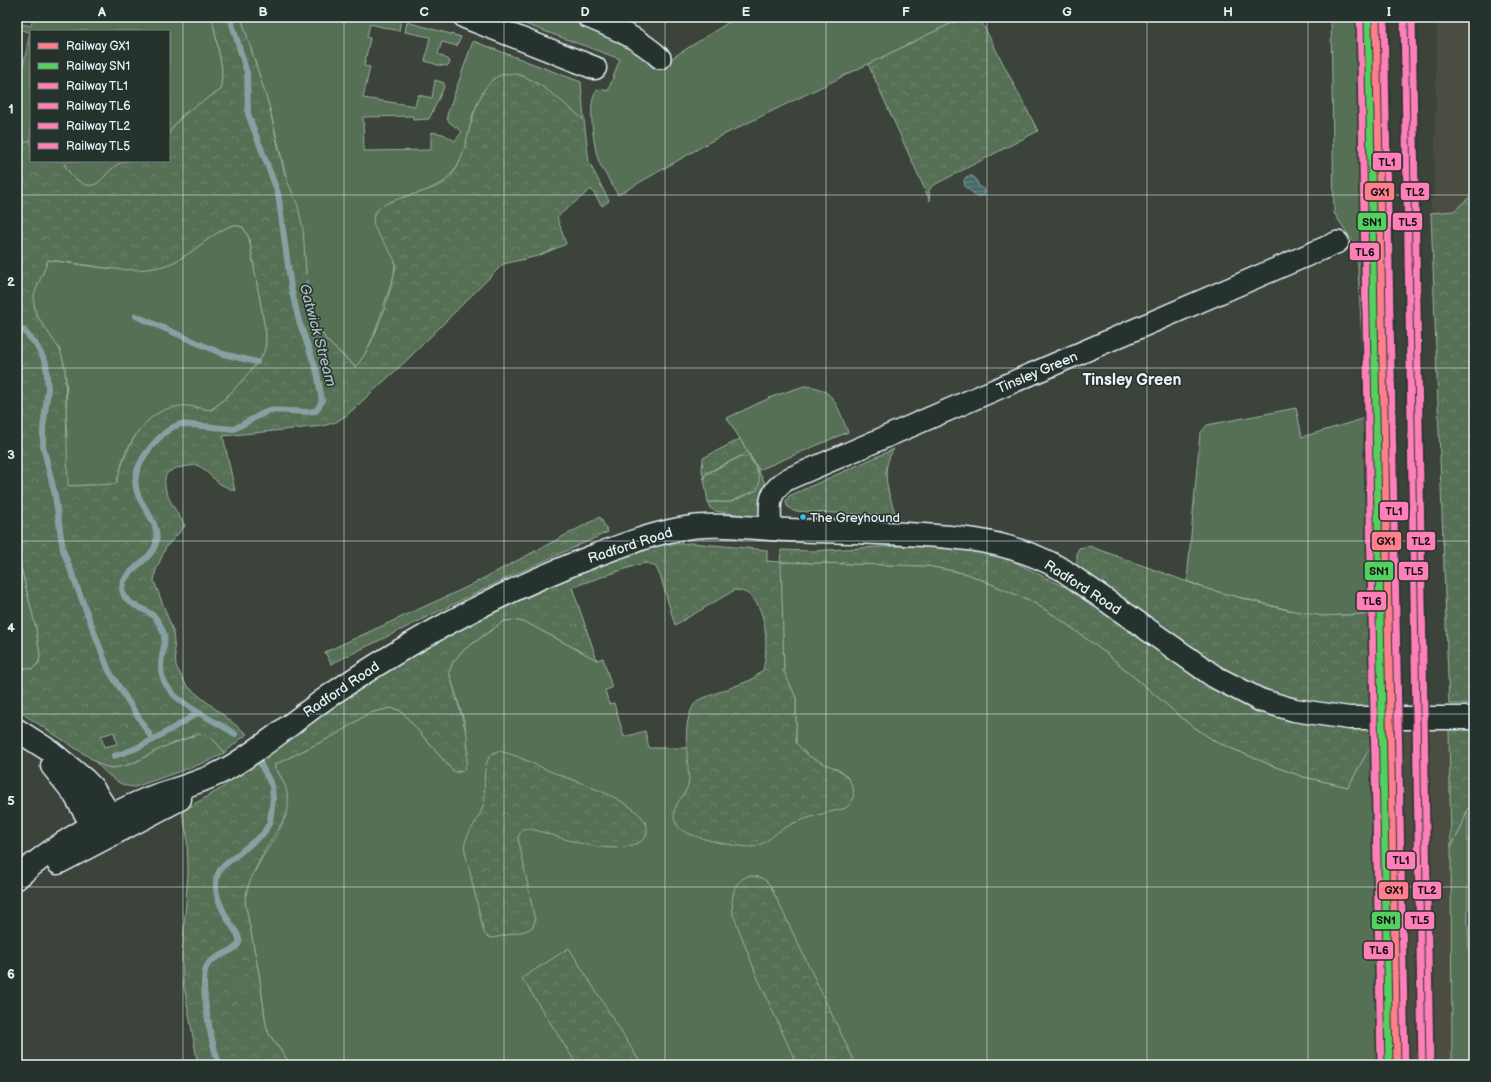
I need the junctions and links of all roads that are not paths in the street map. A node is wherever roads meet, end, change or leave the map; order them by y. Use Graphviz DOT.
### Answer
graph roads {
  1 [pos="464,17"];
  2 [pos="588,17"];
  3 [pos="494,22"];
  4 [pos="660,58"];
  5 [pos="595,68"];
  6 [pos="1338,242"];
  7 [pos="771,529"];
  8 [pos="1474,718"];
  9 [pos="20,732"];
  10 [pos="106,829"];
  11 [pos="17,878"];
  12 [pos="17,885"];
  1 -- 3 [label="street"];
  2 -- 4 [label="street"];
  3 -- 5 [label="street"];
  6 -- 7 [label="street, Tinsley Green"];
  7 -- 8 [label="street, Radford Road"];
  7 -- 10 [label="street, Radford Road"];
  9 -- 10 [label="street"];
  10 -- 11 [label="street, Radford Road"];
  10 -- 12 [label="street"];
}
